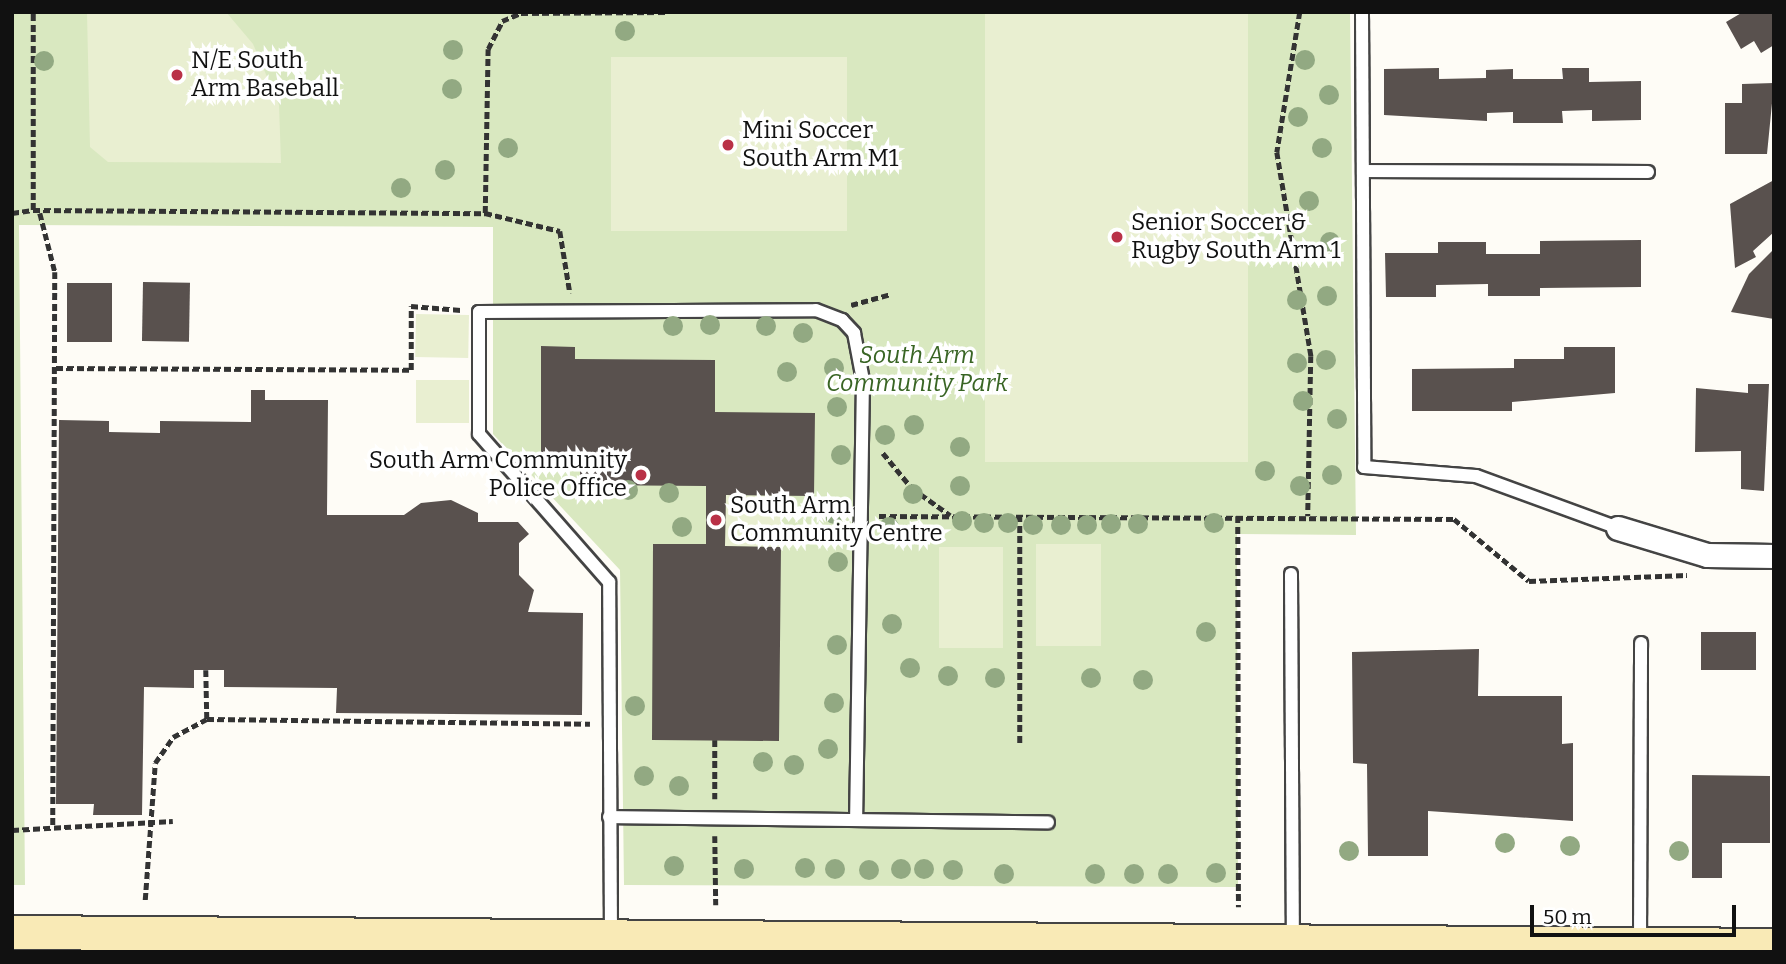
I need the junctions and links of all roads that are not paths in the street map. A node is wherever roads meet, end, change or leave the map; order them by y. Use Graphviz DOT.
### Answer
graph roads {
  1 [pos="1362,12"];
  2 [pos="1363,171"];
  3 [pos="1648,172"];
  4 [pos="1618,528"];
  5 [pos="1774,556"];
  6 [pos="1291,574"];
  7 [pos="1641,643"];
  8 [pos="609,817"];
  9 [pos="856,820"];
  10 [pos="1048,822"];
  11 [pos="12,932"];
  12 [pos="611,937"];
  13 [pos="363,944"];
  14 [pos="1640,944"];
  15 [pos="1774,945"];
  16 [pos="1292,946"];
  17 [pos="1491,947"];
  1 -- 2 [label="lane"];
  2 -- 3 [label="lane"];
  2 -- 4 [label="lane"];
  4 -- 5 [label="street"];
  6 -- 16 [label="lane"];
  7 -- 14 [label="lane"];
  8 -- 9 [label="lane"];
  8 -- 9 [label="lane"];
  8 -- 12 [label="lane"];
  9 -- 10 [label="lane"];
  11 -- 13 [label="street"];
  12 -- 13 [label="street"];
  12 -- 16 [label="street"];
  14 -- 15 [label="street"];
  14 -- 17 [label="street"];
  16 -- 17 [label="street"];
}
